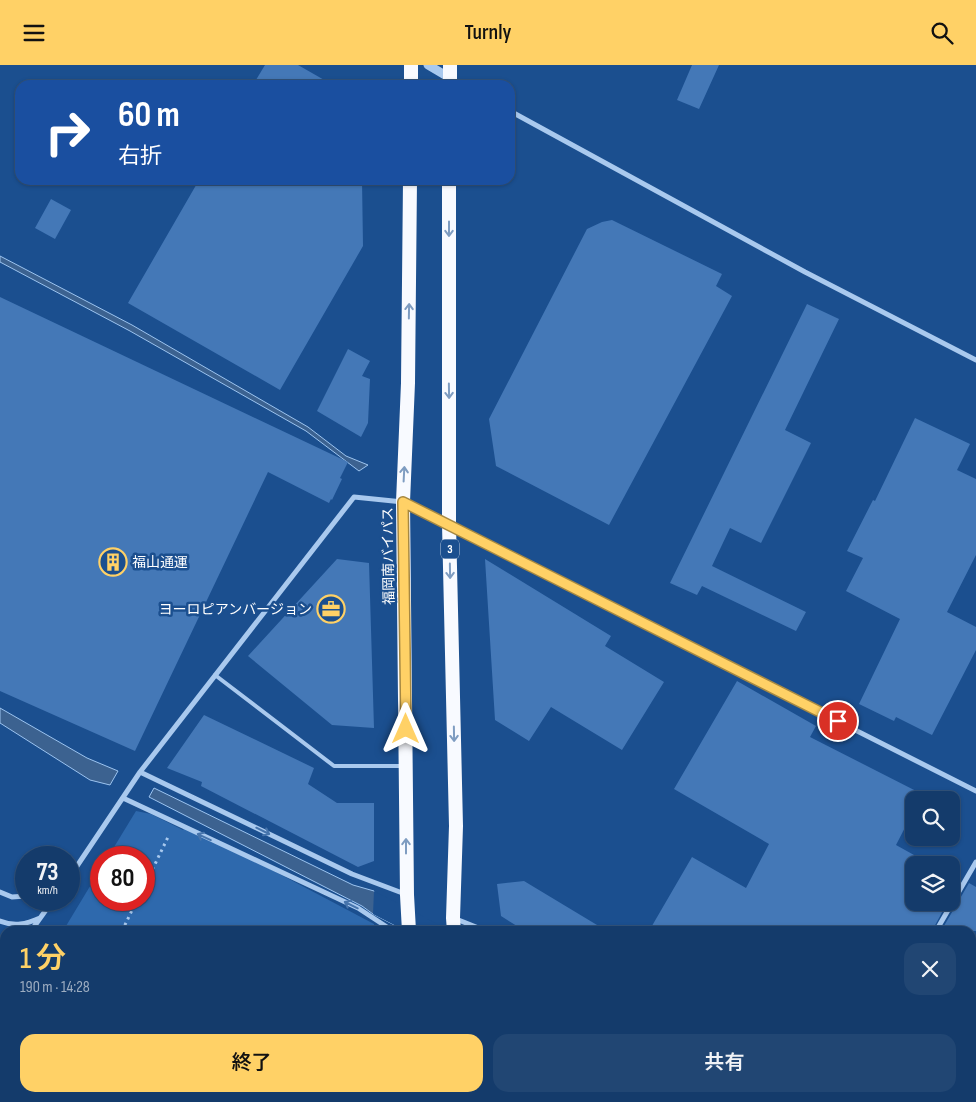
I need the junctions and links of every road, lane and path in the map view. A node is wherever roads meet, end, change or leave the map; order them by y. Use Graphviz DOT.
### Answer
graph roads {
  1 [pos="411,65"];
  2 [pos="428,65"];
  3 [pos="453,78"];
  4 [pos="411,80"];
  5 [pos="515,114"];
  6 [pos="410,185"];
  7 [pos="450,185"];
  8 [pos="976,360"];
  9 [pos="403,502"];
  10 [pos="449,524"];
  11 [pos="215,675"];
  12 [pos="406,766"];
  13 [pos="140,771"];
  14 [pos="976,791"];
  15 [pos="122,798"];
  16 [pos="175,823"];
  17 [pos="80,861"];
  18 [pos="976,863"];
  19 [pos="155,864"];
  20 [pos="0,892"];
  21 [pos="407,895"];
  22 [pos="15,897"];
  23 [pos="45,911"];
  24 [pos="132,911"];
  25 [pos="40,918"];
  26 [pos="0,921"];
  27 [pos="454,925"];
  28 [pos="34,926"];
  29 [pos="124,926"];
  30 [pos="385,926"];
  31 [pos="409,926"];
  32 [pos="939,926"];
  1 -- 4 [label="highway"];
  2 -- 3 [label="street"];
  5 -- 8 [label="street"];
  9 -- 6 [label="highway, 福岡南バイパス, one-way"];
  7 -- 10 [label="highway, 3, one-way"];
  9 -- 10 [label="street"];
  9 -- 11 [label="street"];
  9 -- 12 [label="highway, 福岡南バイパス"];
  10 -- 14 [label="street"];
  10 -- 27 [label="highway, 3, one-way"];
  11 -- 12 [label="lane"];
  11 -- 13 [label="street"];
  21 -- 12 [label="highway, 福岡南バイパス, one-way"];
  13 -- 15 [label="street"];
  13 -- 21 [label="street, one-way"];
  15 -- 16 [label="street"];
  15 -- 17 [label="street"];
  16 -- 19 [label="path"];
  30 -- 16 [label="street, one-way"];
  18 -- 32 [label="street"];
  20 -- 22 [label="street"];
  21 -- 31 [label="highway, 福岡南バイパス"];
  23 -- 25 [label="street"];
  24 -- 29 [label="path"];
  25 -- 26 [label="street"];
  25 -- 28 [label="street"];
}
